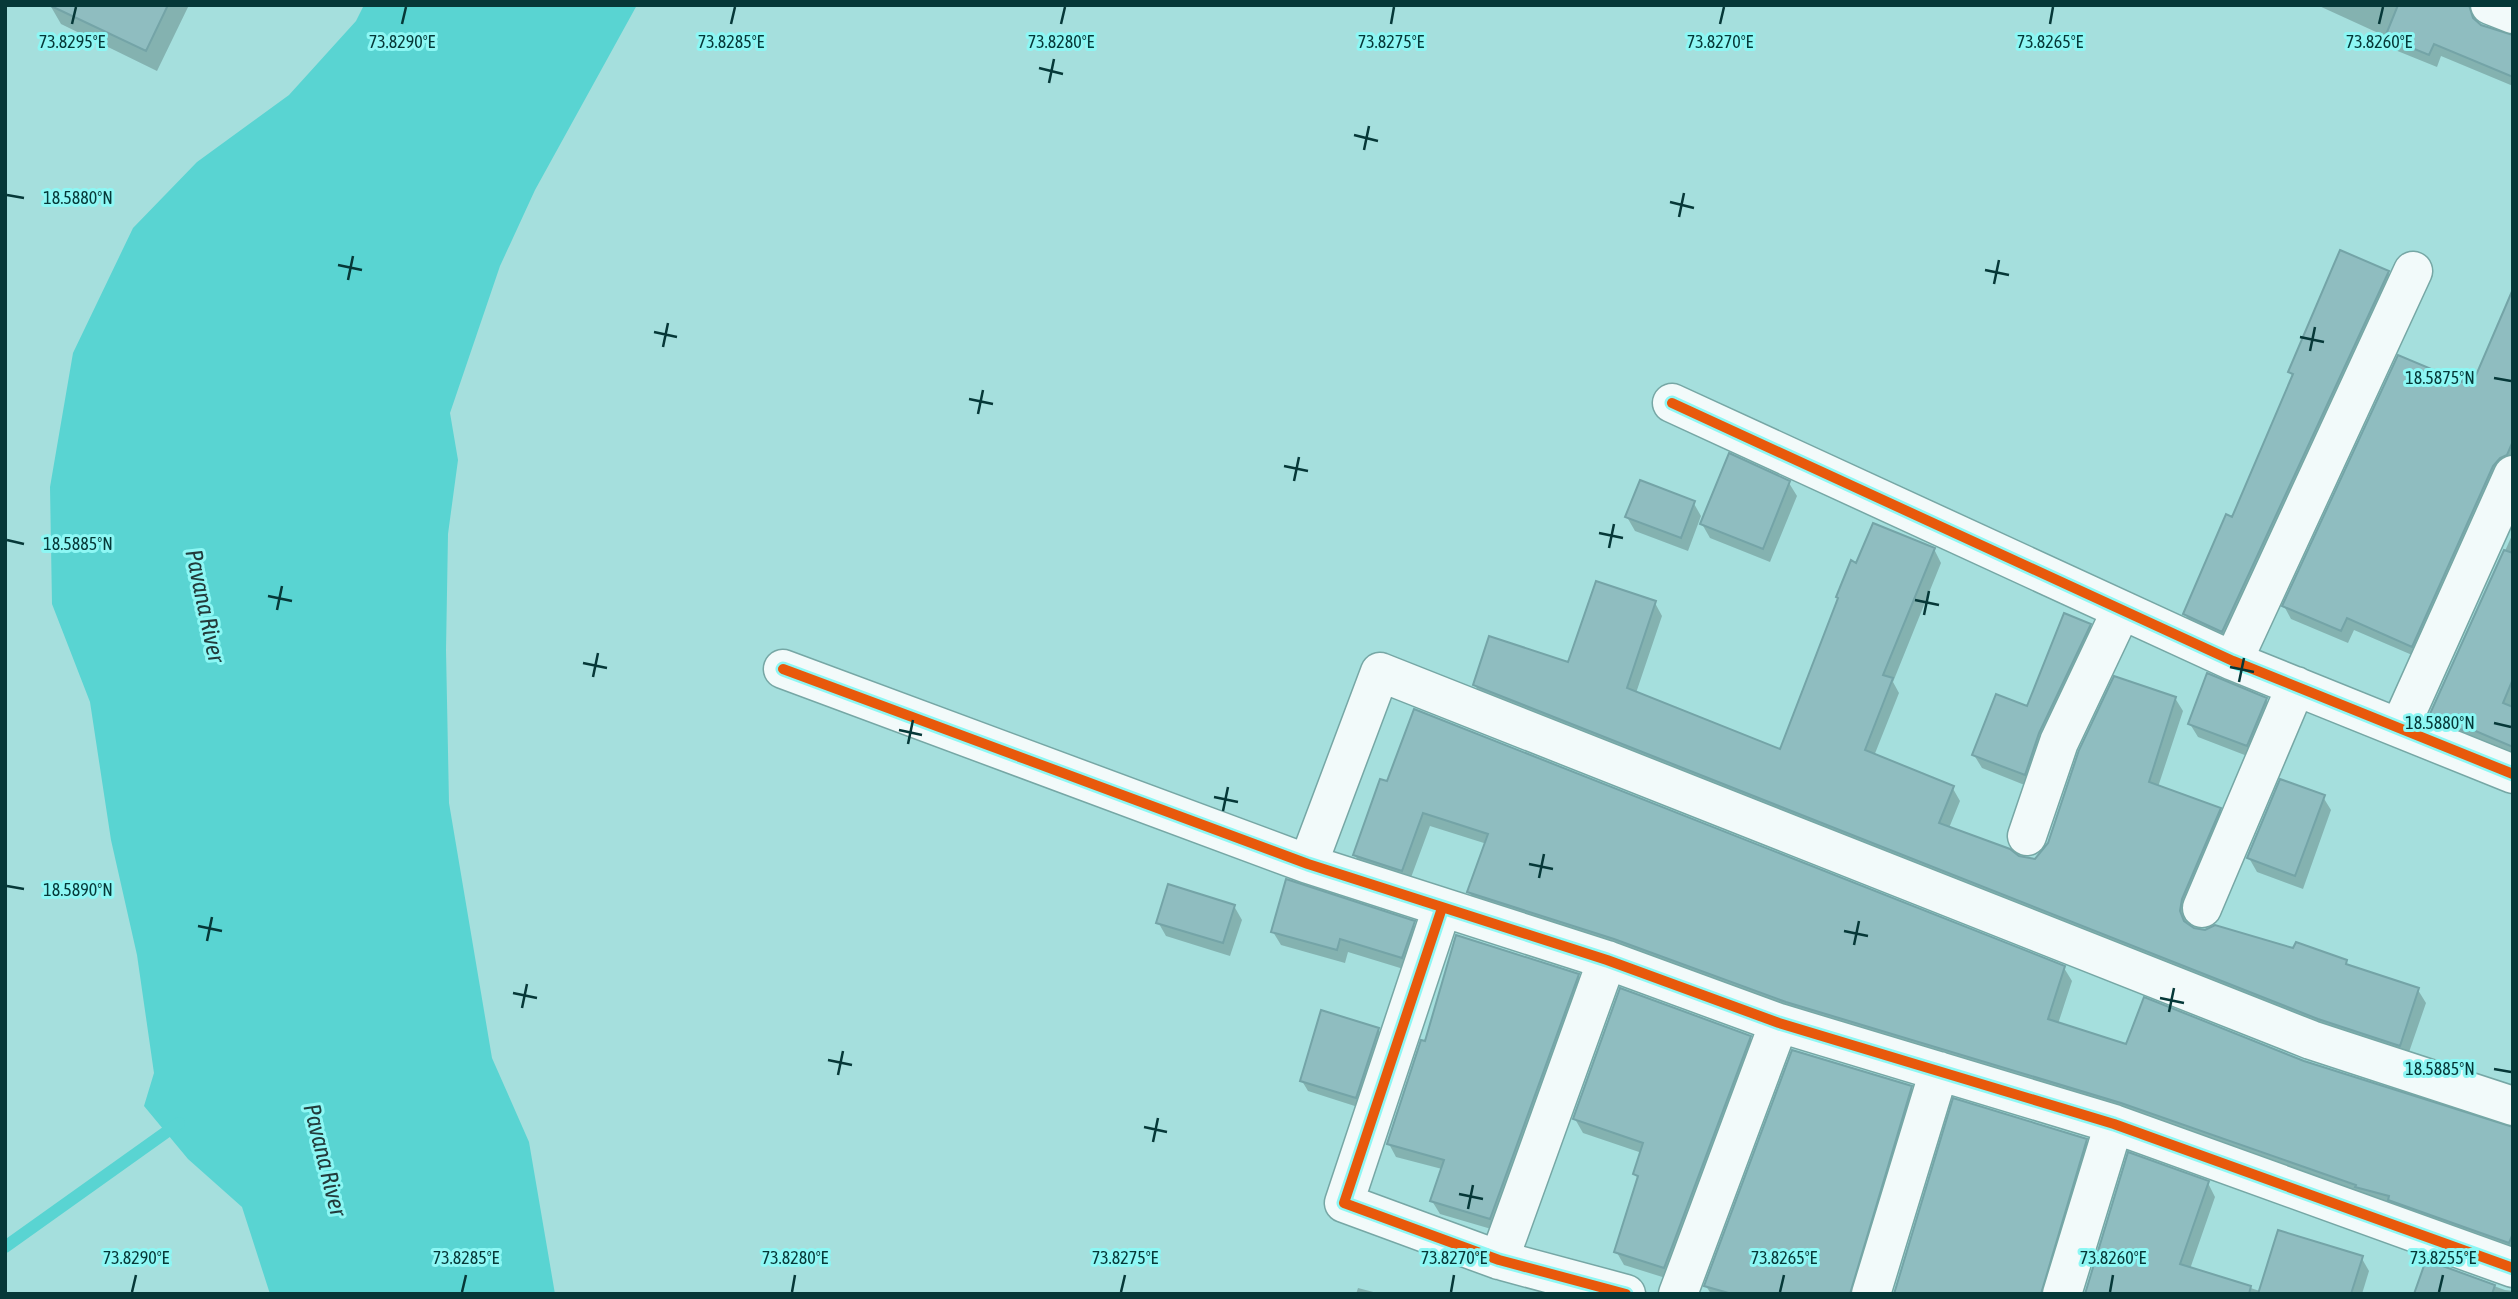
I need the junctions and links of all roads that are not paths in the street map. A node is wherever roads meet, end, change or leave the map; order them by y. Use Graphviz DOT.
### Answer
graph roads {
  1 [pos="2490,5"];
  2 [pos="2513,14"];
  3 [pos="2413,271"];
  4 [pos="1672,403"];
  5 [pos="2513,475"];
  6 [pos="2121,611"];
  7 [pos="2233,661"];
  8 [pos="783,668"];
  9 [pos="2297,686"];
  10 [pos="2400,727"];
  11 [pos="2513,774"];
  12 [pos="2027,836"];
  13 [pos="1308,864"];
  14 [pos="1442,908"];
  15 [pos="2203,908"];
  16 [pos="1607,960"];
  17 [pos="1779,1023"];
  18 [pos="1939,1071"];
  19 [pos="2513,1106"];
  20 [pos="2115,1124"];
  21 [pos="1499,1260"];
  22 [pos="2513,1268"];
  23 [pos="1626,1294"];
  24 [pos="1678,1294"];
  25 [pos="1871,1294"];
  26 [pos="2062,1294"];
  1 -- 2 [label="street"];
  3 -- 7 [label="street"];
  4 -- 6 [label="street"];
  5 -- 10 [label="street"];
  6 -- 7 [label="street"];
  6 -- 12 [label="street"];
  7 -- 9 [label="street"];
  8 -- 13 [label="street"];
  9 -- 10 [label="street"];
  9 -- 15 [label="street"];
  10 -- 11 [label="street"];
  13 -- 14 [label="street"];
  13 -- 19 [label="street"];
  14 -- 16 [label="street"];
  14 -- 21 [label="street"];
  16 -- 17 [label="street"];
  16 -- 21 [label="street"];
  17 -- 18 [label="street"];
  17 -- 24 [label="street"];
  18 -- 20 [label="street"];
  18 -- 25 [label="street"];
  20 -- 22 [label="street"];
  20 -- 26 [label="street"];
  21 -- 23 [label="street"];
}
